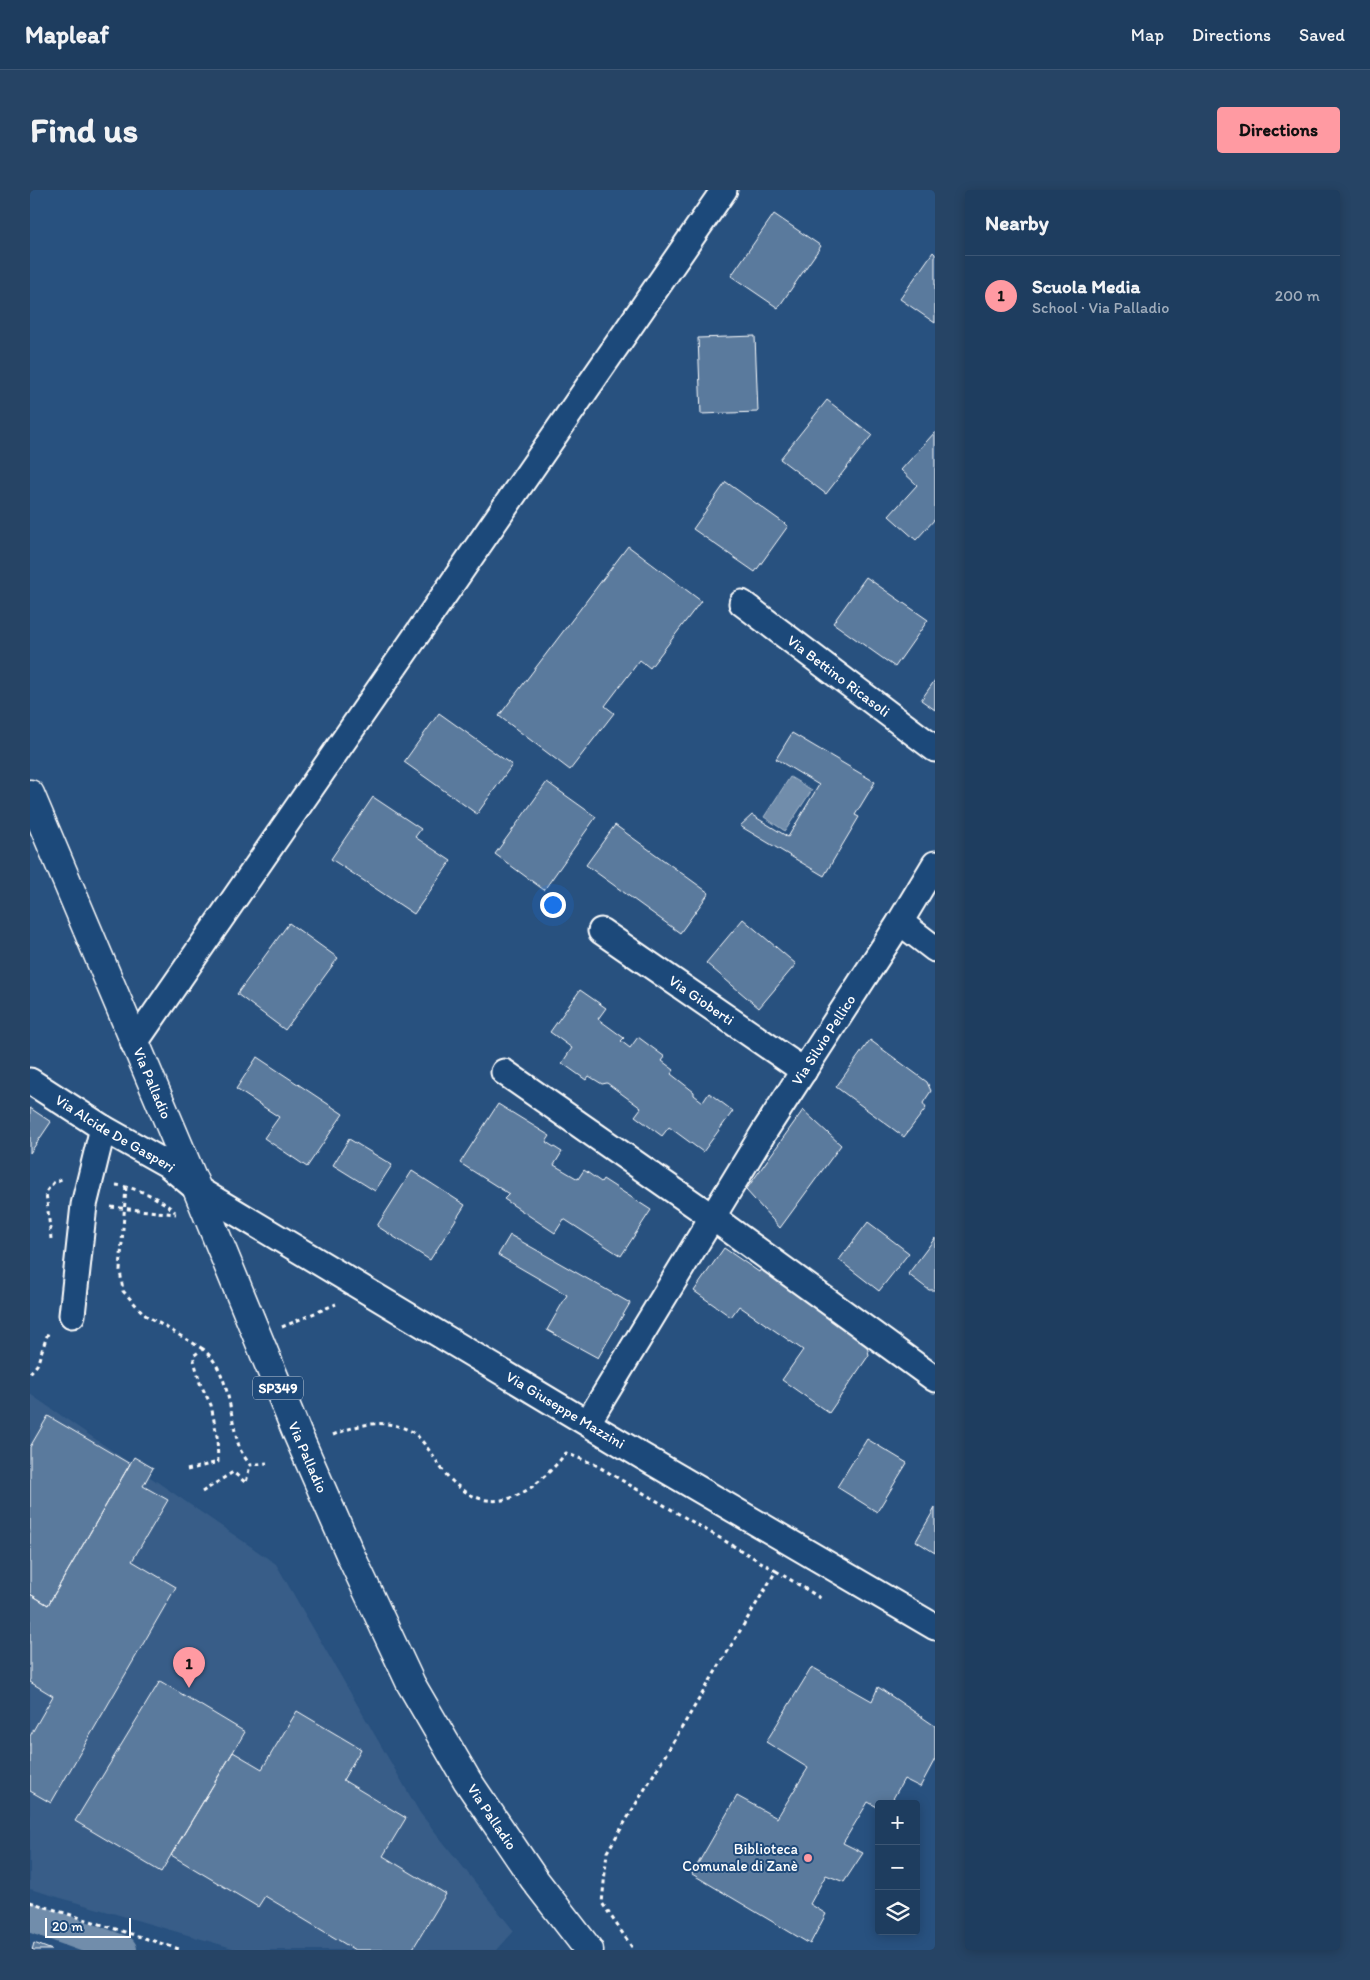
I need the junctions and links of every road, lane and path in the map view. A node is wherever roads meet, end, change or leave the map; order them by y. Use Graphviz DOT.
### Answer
graph roads {
  1 [pos="724,190"];
  2 [pos="742,603"];
  3 [pos="935,749"];
  4 [pos="30,794"];
  5 [pos="935,864"];
  6 [pos="900,922"];
  7 [pos="601,931"];
  8 [pos="935,949"];
  9 [pos="134,1044"];
  10 [pos="804,1071"];
  11 [pos="504,1072"];
  12 [pos="30,1081"];
  13 [pos="103,1128"];
  14 [pos="90,1182"];
  15 [pos="126,1187"];
  16 [pos="197,1189"];
  17 [pos="124,1208"];
  18 [pos="712,1217"];
  19 [pos="51,1241"];
  20 [pos="353,1283"];
  21 [pos="72,1315"];
  22 [pos="275,1331"];
  23 [pos="202,1349"];
  24 [pos="935,1379"];
  25 [pos="588,1422"];
  26 [pos="333,1435"];
  27 [pos="267,1463"];
  28 [pos="250,1465"];
  29 [pos="187,1470"];
  30 [pos="202,1492"];
  31 [pos="776,1571"];
  32 [pos="822,1599"];
  33 [pos="935,1627"];
  34 [pos="30,1902"];
  35 [pos="182,1950"];
  36 [pos="589,1950"];
  37 [pos="634,1950"];
  1 -- 9 [label="street"];
  2 -- 3 [label="street, Via Bettino Ricasoli"];
  4 -- 9 [label="main road, Via Palladio / SP349"];
  5 -- 6 [label="street, Via Silvio Pellico"];
  6 -- 8 [label="street"];
  6 -- 10 [label="street, Via Silvio Pellico"];
  7 -- 10 [label="street, Via Gioberti"];
  9 -- 16 [label="main road, Via Palladio / SP349"];
  10 -- 18 [label="street, Via Silvio Pellico"];
  11 -- 18 [label="street"];
  12 -- 13 [label="street, Via Alcide De Gasperi"];
  13 -- 14 [label="street"];
  13 -- 16 [label="street, Via Alcide De Gasperi"];
  14 -- 15 [label="path"];
  14 -- 19 [label="path"];
  14 -- 21 [label="street"];
  15 -- 17 [label="path"];
  15 -- 17 [label="path"];
  16 -- 20 [label="street, Via Giuseppe Mazzini"];
  16 -- 36 [label="main road, Via Palladio / SP349"];
  17 -- 23 [label="path"];
  18 -- 24 [label="street"];
  18 -- 25 [label="street, Via Silvio Pellico"];
  20 -- 22 [label="path"];
  20 -- 25 [label="street, Via Giuseppe Mazzini"];
  23 -- 28 [label="path"];
  23 -- 29 [label="path"];
  25 -- 33 [label="street, Via Giuseppe Mazzini"];
  26 -- 31 [label="path"];
  27 -- 28 [label="path"];
  28 -- 30 [label="path"];
  31 -- 32 [label="path"];
  31 -- 37 [label="path"];
  34 -- 35 [label="path"];
}
